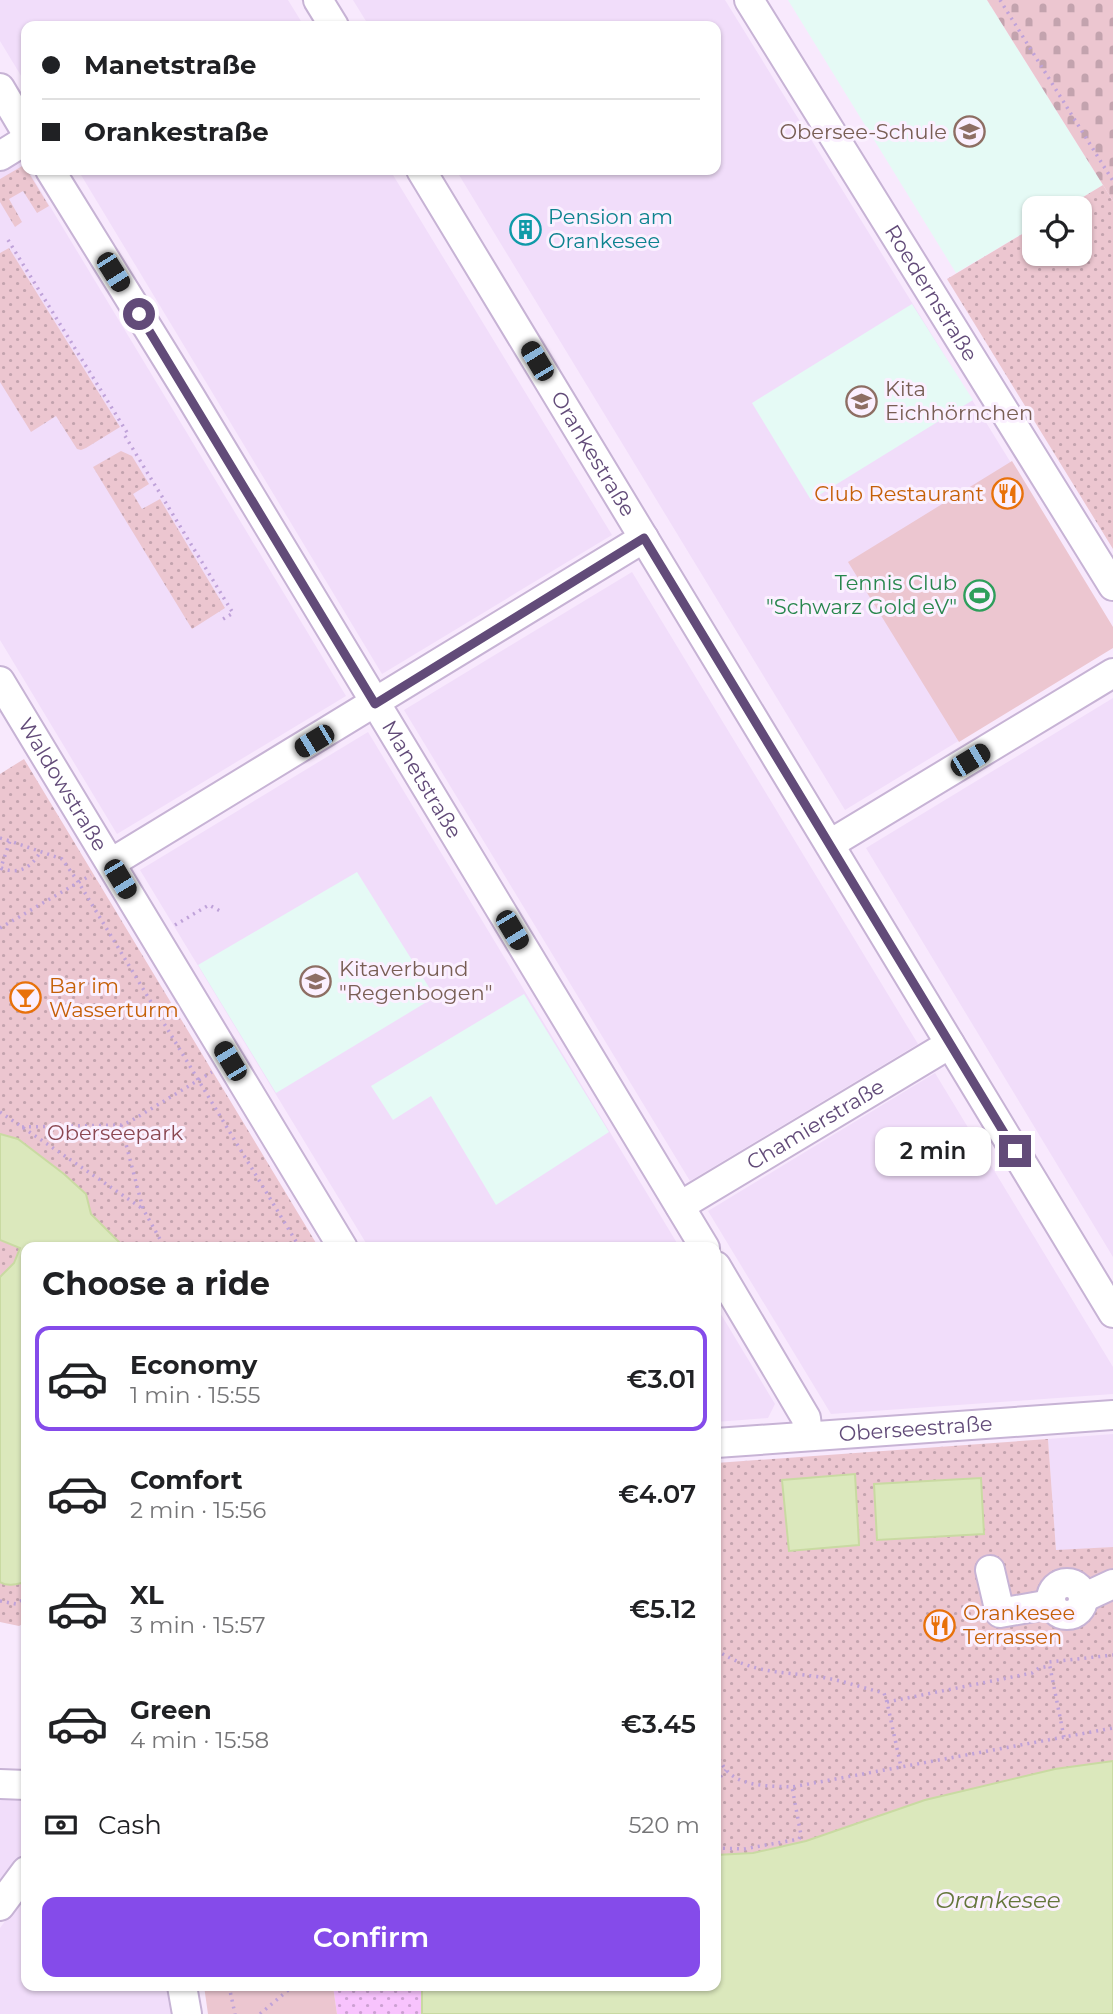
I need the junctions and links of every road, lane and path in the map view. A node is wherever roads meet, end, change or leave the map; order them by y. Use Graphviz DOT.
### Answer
graph roads {
  1 [pos="318,0"];
  2 [pos="749,0"];
  3 [pos="999,0"];
  4 [pos="331,21"];
  5 [pos="0,88"];
  6 [pos="21,124"];
  7 [pos="21,143"];
  8 [pos="0,156"];
  9 [pos="53,175"];
  10 [pos="424,175"];
  11 [pos="1113,181"];
  12 [pos="8,240"];
  13 [pos="644,538"];
  14 [pos="1113,586"];
  15 [pos="220,621"];
  16 [pos="1113,673"];
  17 [pos="0,681"];
  18 [pos="375,704"];
  19 [pos="0,838"];
  20 [pos="10,841"];
  21 [pos="830,844"];
  22 [pos="41,852"];
  23 [pos="103,868"];
  24 [pos="0,869"];
  25 [pos="79,883"];
  26 [pos="222,912"];
  27 [pos="0,928"];
  28 [pos="170,928"];
  29 [pos="950,1044"];
  30 [pos="210,1073"];
  31 [pos="198,1080"];
  32 [pos="0,1112"];
  33 [pos="121,1125"];
  34 [pos="22,1127"];
  35 [pos="680,1206"];
  36 [pos="143,1209"];
  37 [pos="162,1242"];
  38 [pos="296,1242"];
  39 [pos="339,1242"];
  40 [pos="701,1242"];
  41 [pos="721,1274"];
  42 [pos="1113,1313"];
  43 [pos="1113,1415"];
  44 [pos="808,1436"];
  45 [pos="721,1443"];
  46 [pos="990,1570"];
  47 [pos="1113,1584"];
  48 [pos="0,1601"];
  49 [pos="21,1601"];
  50 [pos="721,1653"];
  51 [pos="1113,1656"];
  52 [pos="1050,1666"];
  53 [pos="887,1702"];
  54 [pos="1113,1728"];
  55 [pos="1064,1737"];
  56 [pos="721,1762"];
  57 [pos="901,1767"];
  58 [pos="726,1770"];
  59 [pos="721,1776"];
  60 [pos="0,1784"];
  61 [pos="21,1785"];
  62 [pos="792,1787"];
  63 [pos="721,1848"];
  64 [pos="21,1878"];
  65 [pos="0,1906"];
  66 [pos="183,1991"];
  67 [pos="230,1991"];
  68 [pos="287,1991"];
  69 [pos="187,2014"];
  70 [pos="236,2014"];
  71 [pos="260,2014"];
  1 -- 4 [label="street"];
  2 -- 14 [label="street, Roedernstraße"];
  3 -- 11 [label="path"];
  5 -- 6 [label="street"];
  7 -- 8 [label="street"];
  9 -- 18 [label="street, Manetstraße"];
  10 -- 13 [label="street, Orankestraße"];
  12 -- 15 [label="path"];
  13 -- 18 [label="street"];
  13 -- 21 [label="street, Orankestraße"];
  16 -- 21 [label="street"];
  17 -- 23 [label="street, Waldowstraße"];
  18 -- 23 [label="street"];
  18 -- 35 [label="street, Manetstraße"];
  19 -- 20 [label="path"];
  20 -- 22 [label="path"];
  20 -- 24 [label="path"];
  21 -- 29 [label="street, Orankestraße"];
  22 -- 24 [label="path"];
  22 -- 25 [label="path"];
  23 -- 25 [label="path"];
  23 -- 39 [label="street, Waldowstraße"];
  25 -- 27 [label="path"];
  25 -- 31 [label="path"];
  26 -- 28 [label="path"];
  29 -- 35 [label="street, Chamierstraße"];
  29 -- 42 [label="street, Orankestraße"];
  30 -- 31 [label="path"];
  31 -- 33 [label="path"];
  31 -- 38 [label="path"];
  32 -- 34 [label="path"];
  33 -- 34 [label="path"];
  33 -- 36 [label="path"];
  34 -- 36 [label="path"];
  35 -- 40 [label="street, Manetstraße"];
  36 -- 37 [label="path"];
  41 -- 44 [label="street"];
  43 -- 44 [label="street, Oberseestraße"];
  44 -- 45 [label="street, Oberseestraße"];
  46 -- 47 [label="street"];
  48 -- 49 [label="path"];
  50 -- 53 [label="path"];
  51 -- 52 [label="path"];
  52 -- 53 [label="path"];
  52 -- 55 [label="path"];
  53 -- 57 [label="path"];
  54 -- 55 [label="path"];
  55 -- 57 [label="path"];
  56 -- 58 [label="path"];
  57 -- 62 [label="path"];
  58 -- 59 [label="path"];
  58 -- 62 [label="path"];
  60 -- 61 [label="street"];
  62 -- 63 [label="path"];
  64 -- 65 [label="street"];
  66 -- 69 [label="street"];
  67 -- 70 [label="path"];
  68 -- 71 [label="path"];
}
